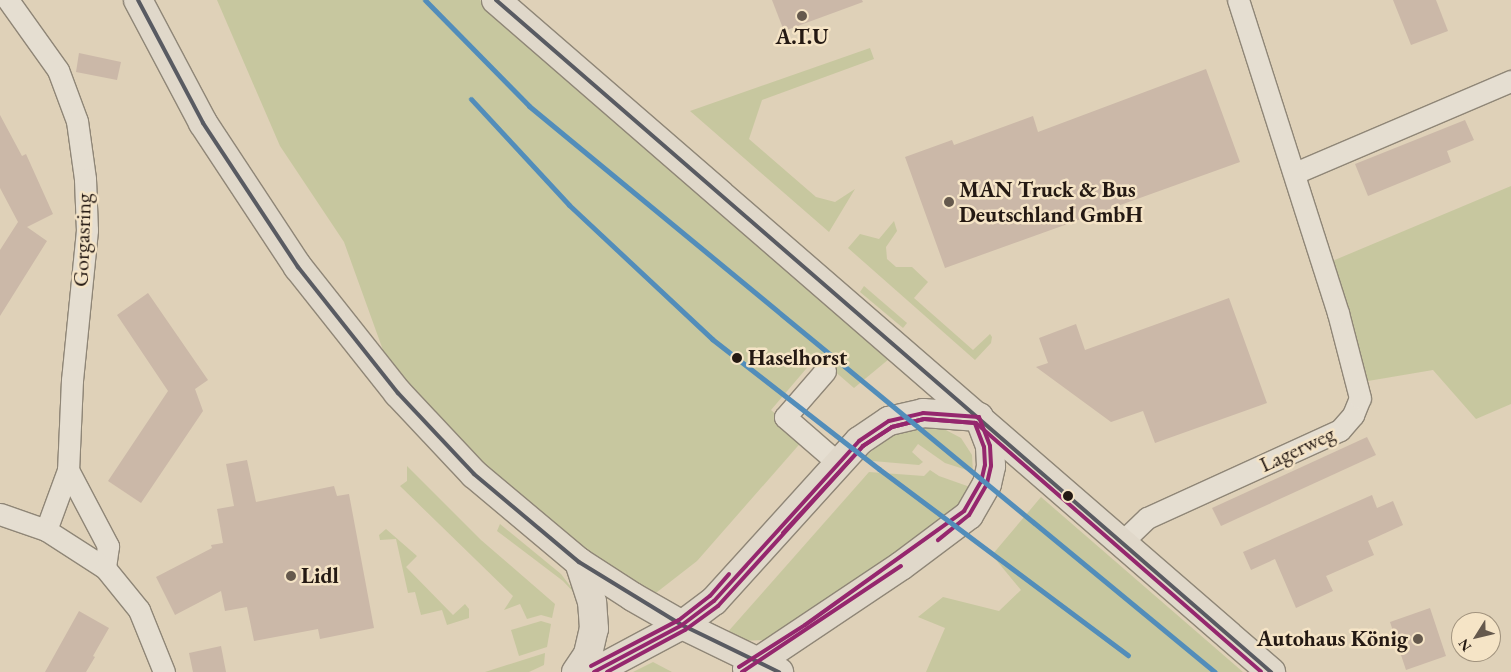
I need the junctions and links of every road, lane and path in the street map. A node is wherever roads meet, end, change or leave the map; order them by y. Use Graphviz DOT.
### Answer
graph roads {
  1 [pos="8,0"];
  2 [pos="138,0"];
  3 [pos="496,0"];
  4 [pos="1238,0"];
  5 [pos="1511,81"];
  6 [pos="1295,173"];
  7 [pos="825,371"];
  8 [pos="979,417"];
  9 [pos="838,462"];
  10 [pos="68,470"];
  11 [pos="0,514"];
  12 [pos="46,530"];
  13 [pos="1122,542"];
  14 [pos="579,562"];
  15 [pos="105,568"];
  16 [pos="682,625"];
  17 [pos="760,669"];
  18 [pos="164,672"];
  19 [pos="576,672"];
  20 [pos="594,672"];
  21 [pos="1271,672"];
  1 -- 10 [label="street, Gorgasring"];
  2 -- 14 [label="main road"];
  3 -- 8 [label="main road"];
  4 -- 6 [label="street, Lagerweg"];
  5 -- 6 [label="street"];
  6 -- 13 [label="street, Lagerweg"];
  7 -- 9 [label="street"];
  8 -- 9 [label="main road"];
  8 -- 13 [label="main road"];
  8 -- 17 [label="main road"];
  9 -- 16 [label="main road"];
  10 -- 12 [label="street, Gorgasring"];
  10 -- 15 [label="street"];
  11 -- 12 [label="street"];
  12 -- 15 [label="street"];
  13 -- 21 [label="main road"];
  14 -- 16 [label="main road"];
  14 -- 19 [label="main road"];
  15 -- 18 [label="street"];
  16 -- 17 [label="main road"];
  16 -- 20 [label="main road"];
}
